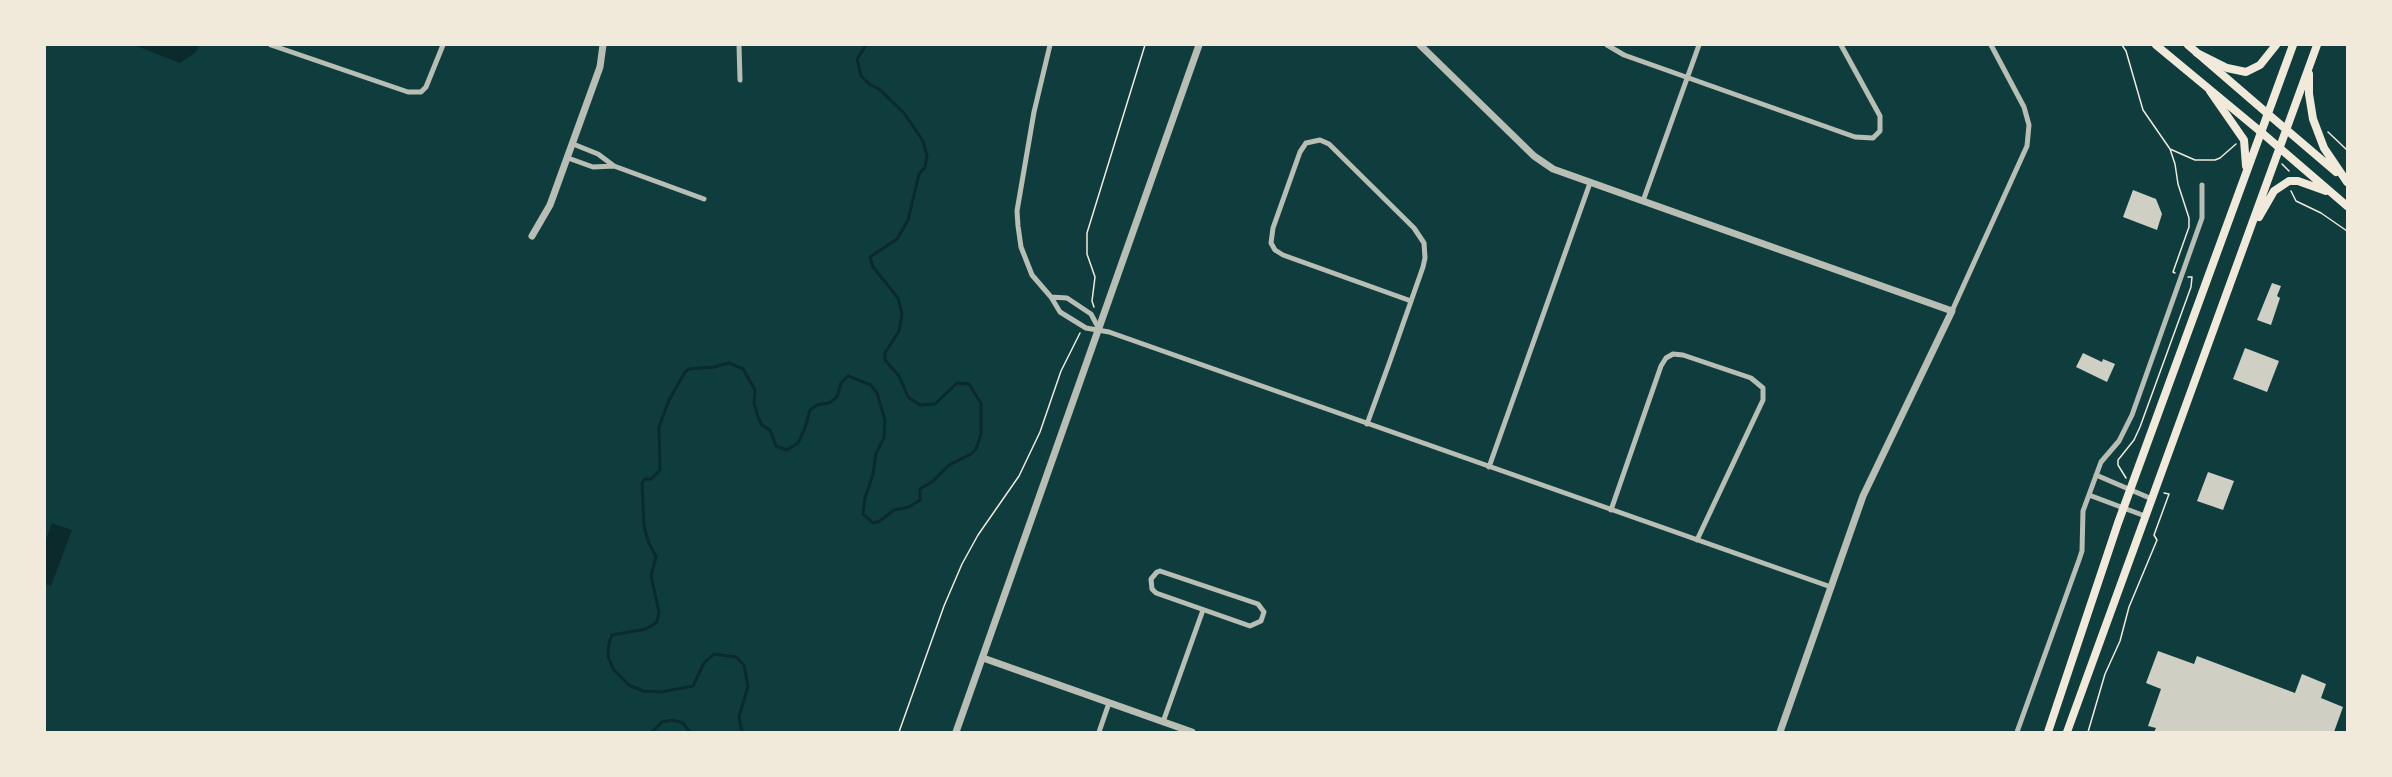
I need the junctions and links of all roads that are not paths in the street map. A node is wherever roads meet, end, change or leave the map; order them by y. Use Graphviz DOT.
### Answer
graph roads {
  1 [pos="271,45"];
  2 [pos="443,45"];
  3 [pos="603,45"];
  4 [pos="739,45"];
  5 [pos="1050,45"];
  6 [pos="1199,45"];
  7 [pos="1420,45"];
  8 [pos="1607,45"];
  9 [pos="1699,45"];
  10 [pos="1841,45"];
  11 [pos="1991,45"];
  12 [pos="2156,45"];
  13 [pos="2188,45"];
  14 [pos="2276,45"];
  15 [pos="2293,45"];
  16 [pos="2317,45"];
  17 [pos="2197,53"];
  18 [pos="2310,65"];
  19 [pos="1688,78"];
  20 [pos="740,80"];
  21 [pos="2210,91"];
  22 [pos="2268,114"];
  23 [pos="2287,129"];
  24 [pos="2261,132"];
  25 [pos="573,144"];
  26 [pos="2279,148"];
  27 [pos="568,159"];
  28 [pos="614,166"];
  29 [pos="2246,173"];
  30 [pos="2347,182"];
  31 [pos="1590,183"];
  32 [pos="2202,185"];
  33 [pos="2332,193"];
  34 [pos="704,199"];
  35 [pos="1643,201"];
  36 [pos="2347,206"];
  37 [pos="2249,232"];
  38 [pos="532,236"];
  39 [pos="1051,297"];
  40 [pos="1411,301"];
  41 [pos="1952,311"];
  42 [pos="1099,328"];
  43 [pos="1367,424"];
  44 [pos="1489,467"];
  45 [pos="2097,475"];
  46 [pos="2131,489"];
  47 [pos="2089,495"];
  48 [pos="2152,499"];
  49 [pos="2124,508"];
  50 [pos="1611,510"];
  51 [pos="2145,516"];
  52 [pos="1697,540"];
  53 [pos="1831,587"];
  54 [pos="1203,610"];
  55 [pos="983,658"];
  56 [pos="1109,703"];
  57 [pos="1163,722"];
  58 [pos="956,732"];
  59 [pos="1099,732"];
  60 [pos="1192,732"];
  61 [pos="1780,732"];
  62 [pos="2017,732"];
  63 [pos="2048,732"];
  64 [pos="2067,732"];
  1 -- 2 [label="street"];
  3 -- 25 [label="street"];
  4 -- 20 [label="street"];
  5 -- 39 [label="street"];
  6 -- 42 [label="street"];
  7 -- 31 [label="street"];
  8 -- 19 [label="street"];
  9 -- 19 [label="street"];
  10 -- 19 [label="street"];
  11 -- 41 [label="street"];
  12 -- 21 [label="main road"];
  13 -- 17 [label="main road"];
  14 -- 17 [label="main road"];
  15 -- 22 [label="main road"];
  16 -- 18 [label="main road"];
  17 -- 22 [label="main road"];
  18 -- 23 [label="main road"];
  18 -- 30 [label="main road"];
  19 -- 35 [label="street"];
  21 -- 24 [label="main road"];
  21 -- 29 [label="main road"];
  22 -- 23 [label="main road"];
  22 -- 24 [label="main road"];
  23 -- 26 [label="main road"];
  23 -- 30 [label="main road"];
  24 -- 26 [label="main road"];
  24 -- 29 [label="main road"];
  25 -- 27 [label="street"];
  25 -- 28 [label="street"];
  26 -- 33 [label="main road"];
  26 -- 37 [label="main road"];
  27 -- 28 [label="street"];
  27 -- 38 [label="street"];
  28 -- 34 [label="street"];
  29 -- 46 [label="main road"];
  31 -- 35 [label="street"];
  31 -- 44 [label="street"];
  32 -- 45 [label="street"];
  33 -- 36 [label="main road"];
  33 -- 37 [label="main road"];
  35 -- 41 [label="street"];
  37 -- 48 [label="main road"];
  39 -- 42 [label="street"];
  39 -- 42 [label="street"];
  40 -- 40 [label="street"];
  40 -- 43 [label="street"];
  41 -- 53 [label="street"];
  42 -- 43 [label="street"];
  42 -- 55 [label="street"];
  43 -- 44 [label="street"];
  44 -- 50 [label="street"];
  45 -- 46 [label="street"];
  45 -- 47 [label="street"];
  46 -- 48 [label="street"];
  46 -- 49 [label="main road"];
  47 -- 49 [label="street"];
  47 -- 62 [label="street"];
  48 -- 51 [label="main road"];
  49 -- 51 [label="street"];
  49 -- 63 [label="main road"];
  50 -- 52 [label="street"];
  50 -- 52 [label="street"];
  51 -- 64 [label="main road"];
  52 -- 53 [label="street"];
  53 -- 61 [label="street"];
  54 -- 54 [label="street"];
  54 -- 57 [label="street"];
  55 -- 56 [label="street"];
  55 -- 58 [label="street"];
  56 -- 57 [label="street"];
  56 -- 59 [label="street"];
  57 -- 60 [label="street"];
}
